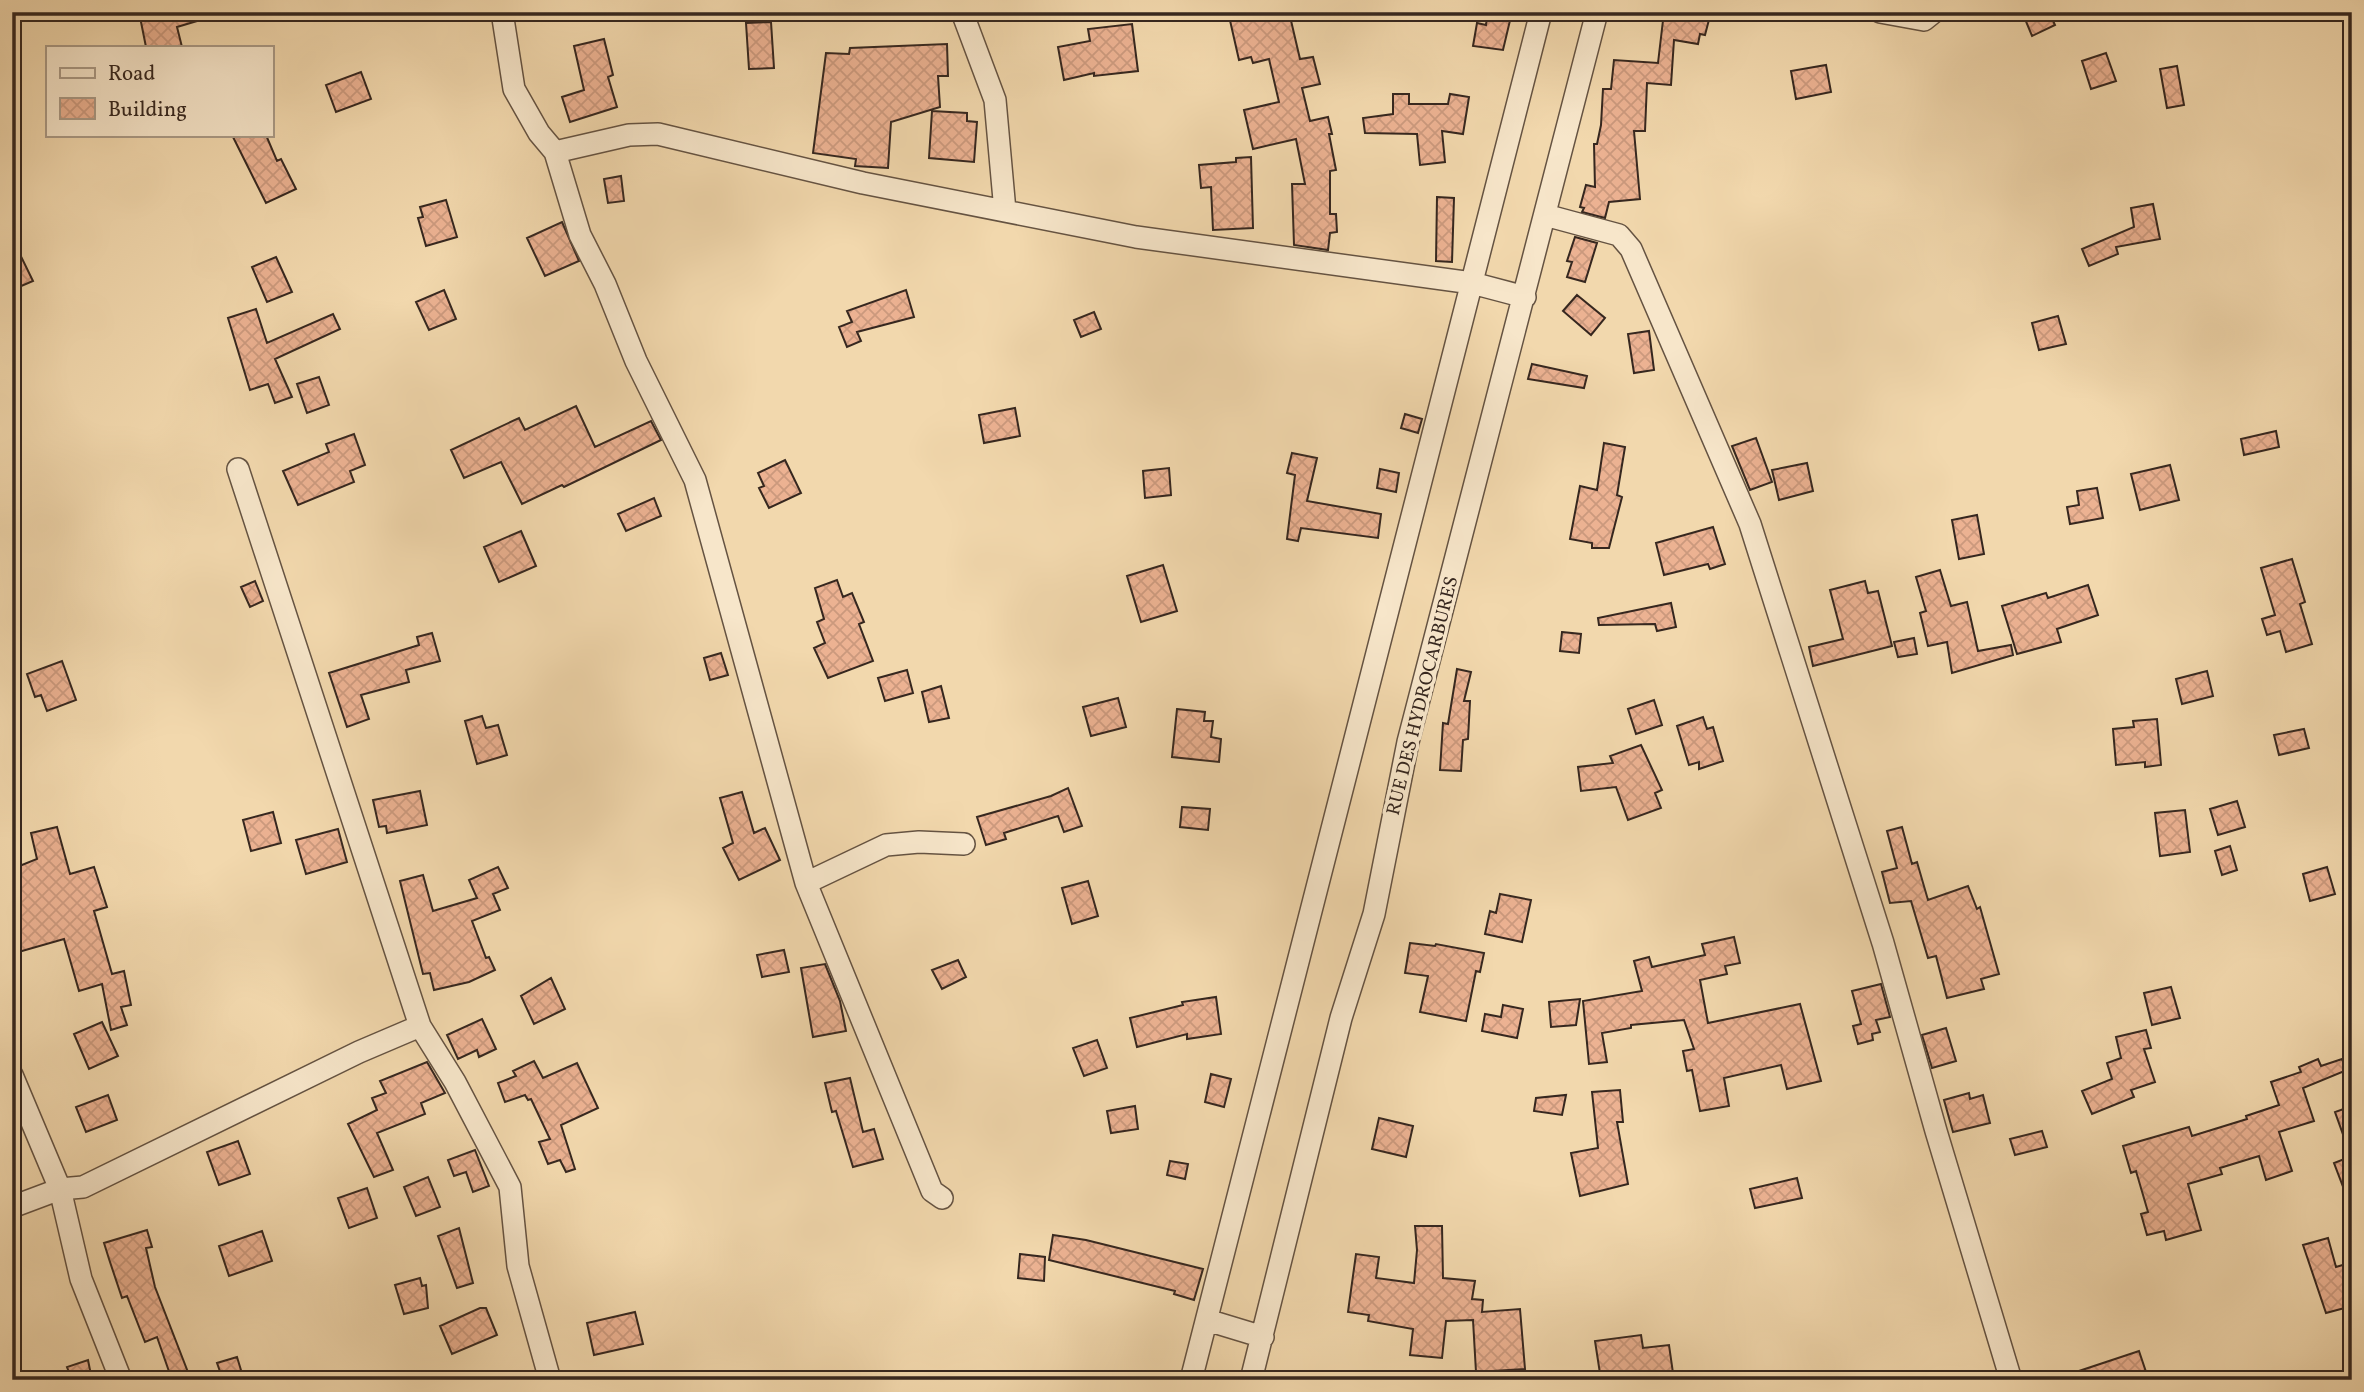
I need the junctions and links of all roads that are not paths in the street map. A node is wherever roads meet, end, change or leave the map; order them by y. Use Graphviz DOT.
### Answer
graph roads {
  1 [pos="502,12"];
  2 [pos="962,12"];
  3 [pos="1541,12"];
  4 [pos="1597,12"];
  5 [pos="1880,12"];
  6 [pos="1934,12"];
  7 [pos="555,152"];
  8 [pos="1005,211"];
  9 [pos="1545,215"];
  10 [pos="1472,284"];
  11 [pos="1525,297"];
  12 [pos="238,469"];
  13 [pos="964,844"];
  14 [pos="806,883"];
  15 [pos="421,1026"];
  16 [pos="12,1075"];
  17 [pos="60,1189"];
  18 [pos="942,1198"];
  19 [pos="12,1207"];
  20 [pos="1207,1320"];
  21 [pos="1264,1337"];
  22 [pos="121,1380"];
  23 [pos="550,1380"];
  24 [pos="1191,1380"];
  25 [pos="1251,1380"];
  26 [pos="2011,1380"];
  1 -- 7 [label="street"];
  2 -- 8 [label="street"];
  3 -- 10 [label="street"];
  4 -- 9 [label="street, RUE DES HYDROCARBURES"];
  5 -- 6 [label="street"];
  7 -- 8 [label="street"];
  7 -- 14 [label="street"];
  8 -- 10 [label="street"];
  9 -- 11 [label="street, RUE DES HYDROCARBURES"];
  9 -- 26 [label="street"];
  10 -- 11 [label="street"];
  10 -- 20 [label="street"];
  11 -- 21 [label="street, RUE DES HYDROCARBURES"];
  12 -- 15 [label="street"];
  13 -- 14 [label="street"];
  14 -- 18 [label="street"];
  15 -- 17 [label="street"];
  15 -- 23 [label="street"];
  16 -- 17 [label="street"];
  17 -- 19 [label="street"];
  17 -- 22 [label="street"];
  20 -- 21 [label="street"];
  20 -- 24 [label="street"];
  21 -- 25 [label="street, RUE DES HYDROCARBURES"];
}
